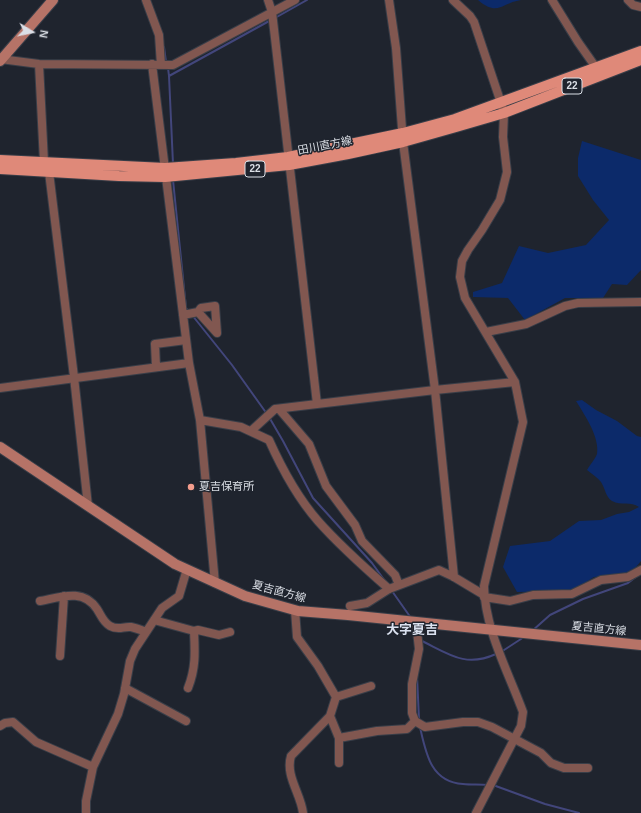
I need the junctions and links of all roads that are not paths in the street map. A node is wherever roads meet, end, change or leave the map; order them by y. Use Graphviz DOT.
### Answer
graph roads {
  1 [pos="53,0"];
  2 [pos="146,0"];
  3 [pos="268,0"];
  4 [pos="294,0"];
  5 [pos="389,0"];
  6 [pos="453,0"];
  7 [pos="552,0"];
  8 [pos="628,0"];
  9 [pos="641,7"];
  10 [pos="272,12"];
  11 [pos="641,52"];
  12 [pos="0,60"];
  13 [pos="641,60"];
  14 [pos="39,64"];
  15 [pos="152,64"];
  16 [pos="161,65"];
  17 [pos="597,69"];
  18 [pos="503,108"];
  19 [pos="403,138"];
  20 [pos="0,160"];
  21 [pos="289,161"];
  22 [pos="44,162"];
  23 [pos="0,169"];
  24 [pos="49,172"];
  25 [pos="165,172"];
  26 [pos="641,302"];
  27 [pos="198,312"];
  28 [pos="183,315"];
  29 [pos="486,332"];
  30 [pos="186,340"];
  31 [pos="189,363"];
  32 [pos="156,367"];
  33 [pos="74,377"];
  34 [pos="515,382"];
  35 [pos="0,388"];
  36 [pos="435,390"];
  37 [pos="317,404"];
  38 [pos="279,409"];
  39 [pos="200,420"];
  40 [pos="251,431"];
  41 [pos="0,447"];
  42 [pos="88,506"];
  43 [pos="187,569"];
  44 [pos="641,570"];
  45 [pos="454,577"];
  46 [pos="215,583"];
  47 [pos="399,585"];
  48 [pos="389,589"];
  49 [pos="64,596"];
  50 [pos="484,596"];
  51 [pos="40,601"];
  52 [pos="350,606"];
  53 [pos="295,610"];
  54 [pos="154,620"];
  55 [pos="416,622"];
  56 [pos="491,629"];
  57 [pos="194,630"];
  58 [pos="146,632"];
  59 [pos="230,632"];
  60 [pos="641,645"];
  61 [pos="60,656"];
  62 [pos="371,686"];
  63 [pos="125,688"];
  64 [pos="188,688"];
  65 [pos="336,697"];
  66 [pos="330,716"];
  67 [pos="186,721"];
  68 [pos="415,721"];
  69 [pos="0,726"];
  70 [pos="340,738"];
  71 [pos="514,739"];
  72 [pos="339,763"];
  73 [pos="93,767"];
  74 [pos="588,768"];
  75 [pos="479,812"];
  76 [pos="86,813"];
  77 [pos="303,813"];
  1 -- 12 [label="main road"];
  2 -- 16 [label="street"];
  3 -- 10 [label="street"];
  4 -- 10 [label="street"];
  5 -- 19 [label="street"];
  6 -- 18 [label="street"];
  7 -- 17 [label="street"];
  8 -- 9 [label="street"];
  10 -- 16 [label="street"];
  10 -- 21 [label="street"];
  11 -- 17 [label="main road, 田川直方線 / 22"];
  12 -- 14 [label="street"];
  13 -- 18 [label="main road, 田川直方線 / 22"];
  14 -- 15 [label="street"];
  14 -- 22 [label="street"];
  15 -- 16 [label="street"];
  15 -- 25 [label="street"];
  17 -- 18 [label="main road, 田川直方線 / 22"];
  18 -- 19 [label="main road, 田川直方線 / 22"];
  18 -- 29 [label="street"];
  19 -- 21 [label="main road, 田川直方線 / 22"];
  19 -- 36 [label="street"];
  20 -- 22 [label="main road, 田川直方線 / 22"];
  21 -- 25 [label="main road, 田川直方線 / 22"];
  21 -- 37 [label="street"];
  22 -- 24 [label="street"];
  22 -- 25 [label="main road, 田川直方線 / 22"];
  23 -- 24 [label="main road, 田川直方線 / 22"];
  24 -- 25 [label="main road, 田川直方線 / 22"];
  24 -- 33 [label="street"];
  25 -- 28 [label="street"];
  26 -- 29 [label="street"];
  27 -- 28 [label="street"];
  28 -- 30 [label="street"];
  29 -- 34 [label="street"];
  30 -- 31 [label="street"];
  30 -- 32 [label="street"];
  31 -- 32 [label="street"];
  31 -- 39 [label="street"];
  32 -- 33 [label="street"];
  33 -- 35 [label="street"];
  33 -- 42 [label="street"];
  34 -- 36 [label="street"];
  34 -- 50 [label="street"];
  36 -- 37 [label="street"];
  36 -- 45 [label="street"];
  37 -- 38 [label="street"];
  38 -- 40 [label="street"];
  38 -- 47 [label="street"];
  39 -- 40 [label="street"];
  39 -- 46 [label="street"];
  40 -- 48 [label="street"];
  41 -- 42 [label="main road, 夏吉直方線"];
  42 -- 43 [label="main road, 夏吉直方線"];
  43 -- 46 [label="main road, 夏吉直方線"];
  43 -- 54 [label="street"];
  44 -- 50 [label="street"];
  45 -- 47 [label="street"];
  45 -- 50 [label="street"];
  46 -- 53 [label="main road, 夏吉直方線"];
  47 -- 48 [label="street"];
  48 -- 52 [label="street"];
  49 -- 51 [label="street"];
  49 -- 58 [label="street"];
  49 -- 61 [label="street"];
  50 -- 56 [label="street"];
  53 -- 55 [label="main road, 夏吉直方線"];
  53 -- 65 [label="street"];
  54 -- 57 [label="street"];
  54 -- 58 [label="street"];
  55 -- 56 [label="main road, 夏吉直方線"];
  55 -- 68 [label="street"];
  56 -- 60 [label="main road, 夏吉直方線"];
  56 -- 71 [label="street"];
  57 -- 59 [label="street"];
  57 -- 64 [label="street"];
  58 -- 63 [label="street"];
  62 -- 65 [label="street"];
  63 -- 67 [label="street"];
  63 -- 73 [label="street"];
  65 -- 66 [label="street"];
  66 -- 70 [label="street"];
  66 -- 77 [label="street"];
  68 -- 70 [label="street"];
  68 -- 71 [label="street"];
  69 -- 73 [label="street"];
  70 -- 72 [label="street"];
  71 -- 74 [label="street"];
  71 -- 75 [label="street"];
  73 -- 76 [label="street"];
}
